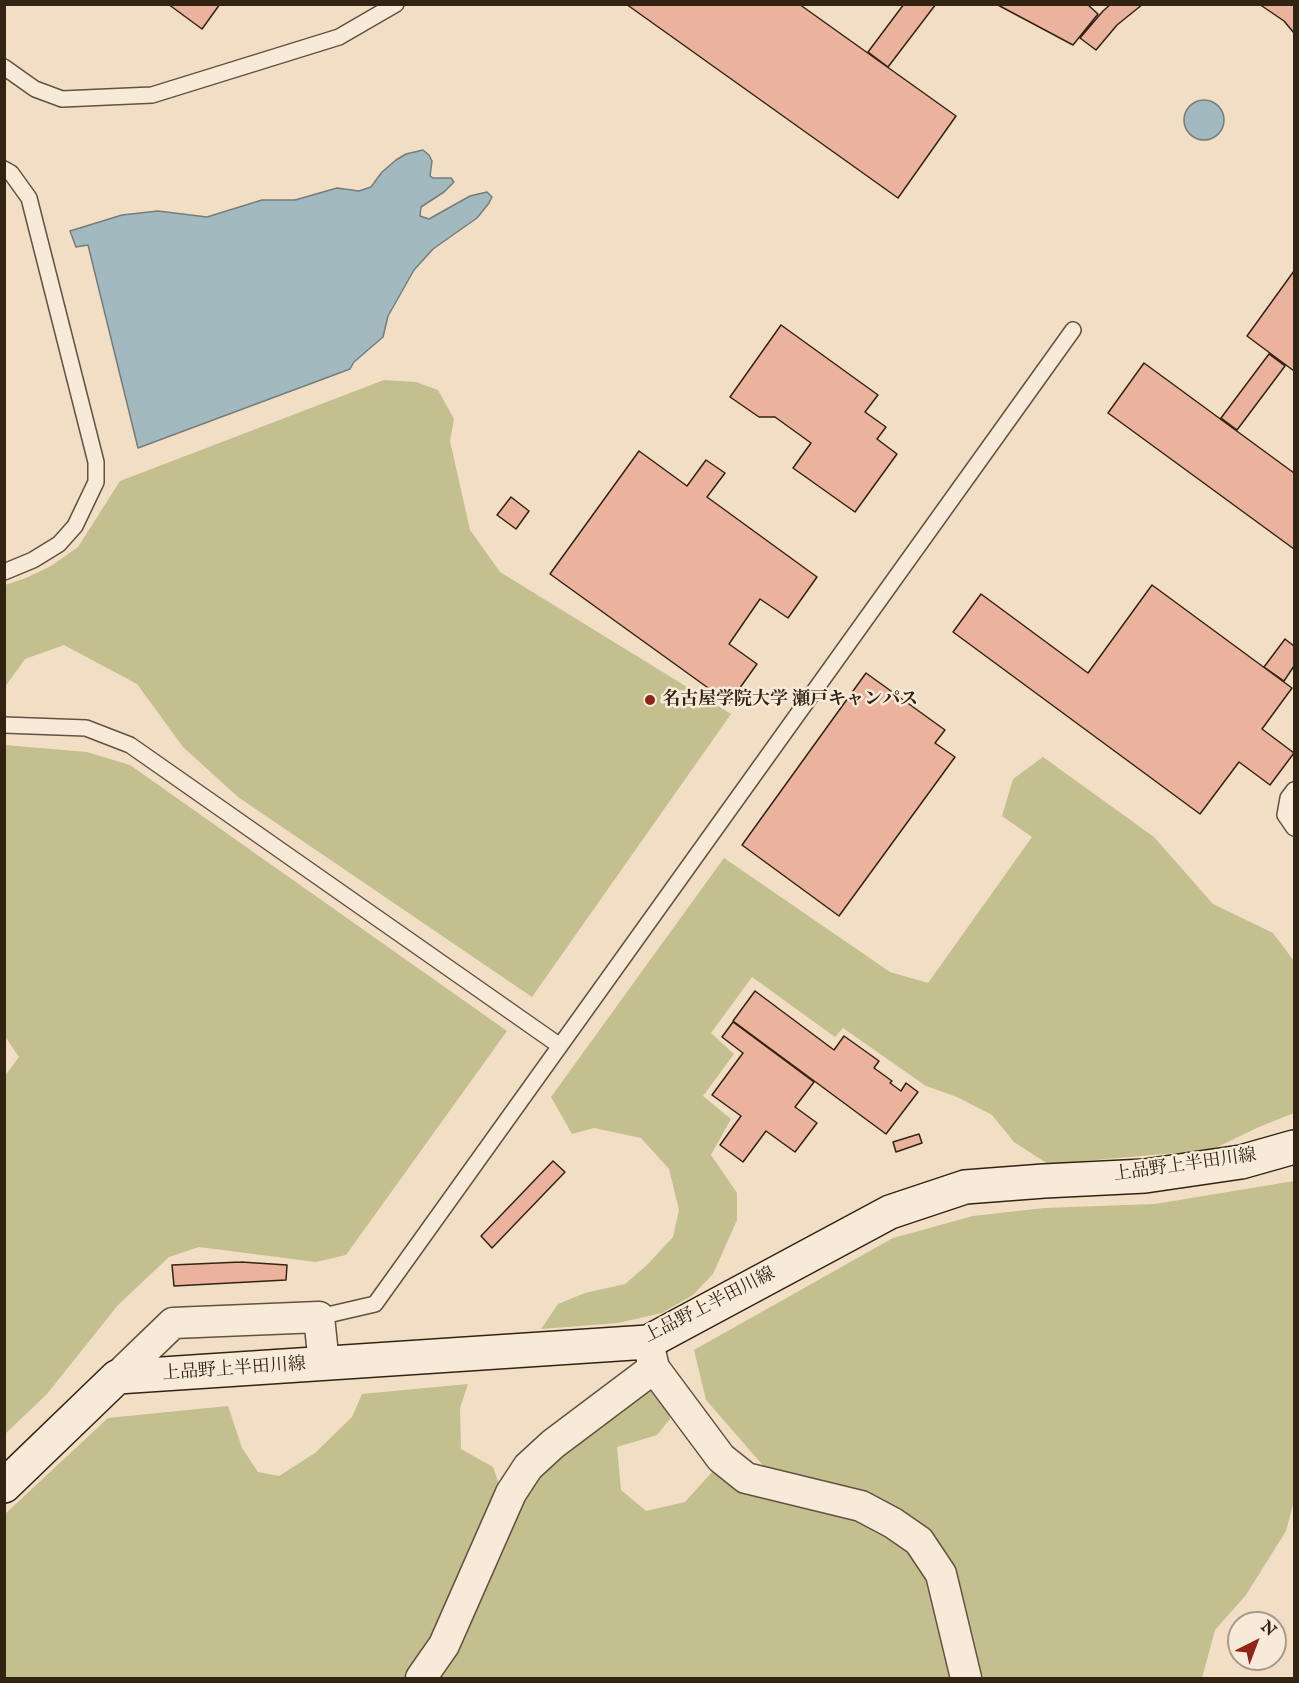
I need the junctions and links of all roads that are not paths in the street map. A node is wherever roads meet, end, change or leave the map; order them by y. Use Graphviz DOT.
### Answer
graph roads {
  1 [pos="396,4"];
  2 [pos="4,67"];
  3 [pos="4,169"];
  4 [pos="1073,330"];
  5 [pos="4,572"];
  6 [pos="4,725"];
  7 [pos="1294,790"];
  8 [pos="1294,828"];
  9 [pos="560,1046"];
  10 [pos="1294,1147"];
  11 [pos="319,1317"];
  12 [pos="651,1355"];
  13 [pos="324,1364"];
  14 [pos="117,1377"];
  15 [pos="4,1486"];
  16 [pos="422,1678"];
  17 [pos="966,1678"];
  1 -- 2 [label="lane"];
  3 -- 5 [label="lane"];
  4 -- 9 [label="lane"];
  6 -- 9 [label="lane"];
  7 -- 8 [label="lane"];
  9 -- 11 [label="lane"];
  10 -- 12 [label="street, 上品野上半田川線"];
  11 -- 13 [label="street"];
  11 -- 14 [label="street"];
  12 -- 13 [label="street, 上品野上半田川線"];
  12 -- 16 [label="street"];
  12 -- 17 [label="street"];
  13 -- 14 [label="street, 上品野上半田川線"];
  14 -- 15 [label="street"];
}
